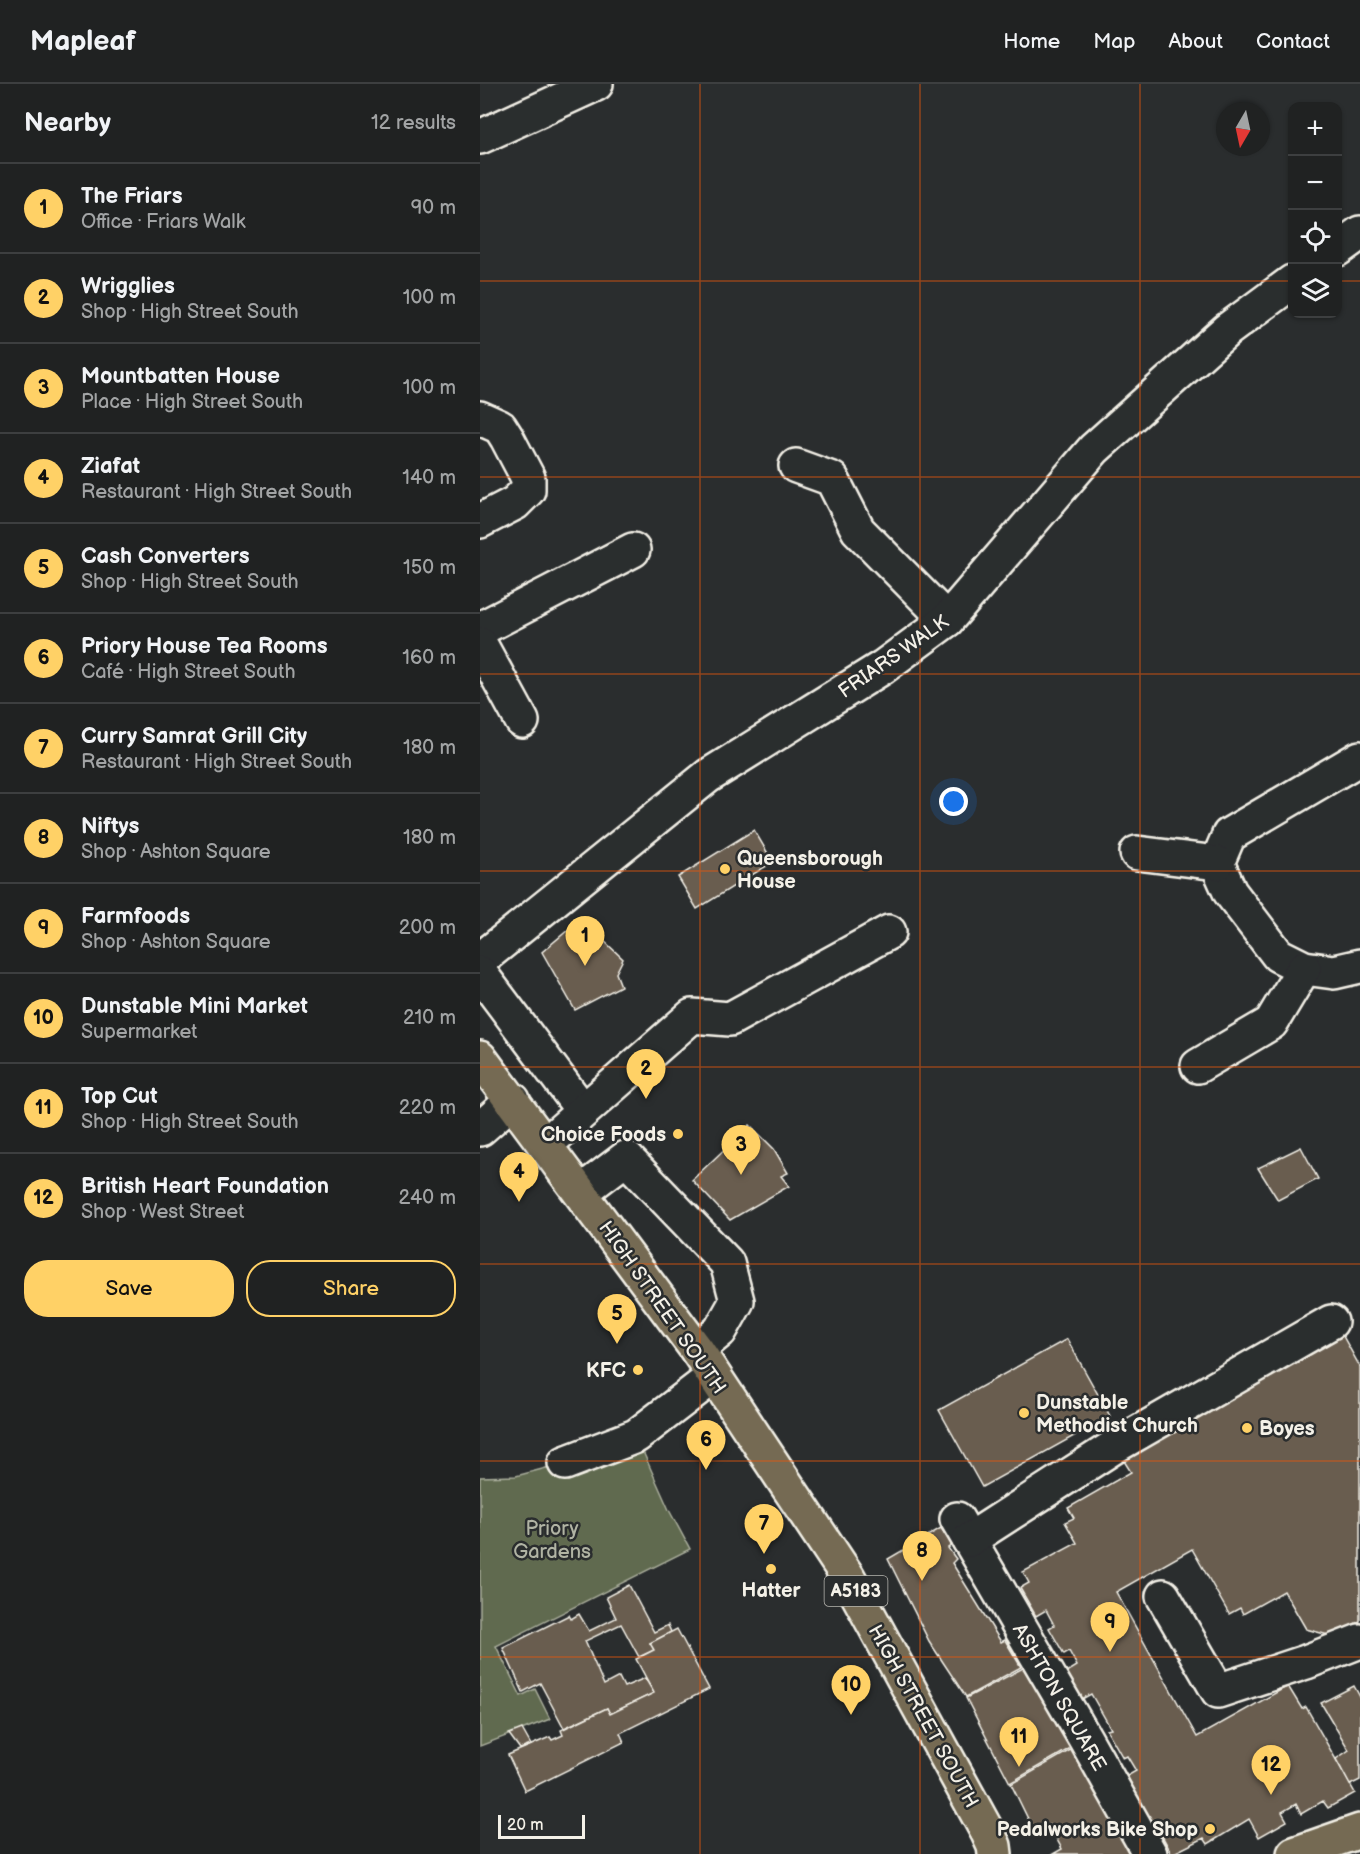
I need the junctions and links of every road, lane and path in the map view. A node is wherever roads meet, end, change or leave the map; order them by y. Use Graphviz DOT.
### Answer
graph roads {
  1 [pos="596,84"];
  2 [pos="480,137"];
  3 [pos="1360,233"];
  4 [pos="1342,246"];
  5 [pos="1288,286"];
  6 [pos="480,418"];
  7 [pos="796,466"];
  8 [pos="480,521"];
  9 [pos="633,550"];
  10 [pos="947,621"];
  11 [pos="480,629"];
  12 [pos="480,644"];
  13 [pos="522,721"];
  14 [pos="1348,766"];
  15 [pos="1137,853"];
  16 [pos="1217,863"];
  17 [pos="889,932"];
  18 [pos="480,960"];
  19 [pos="1360,966"];
  20 [pos="1304,968"];
  21 [pos="480,973"];
  22 [pos="480,1058"];
  23 [pos="1198,1066"];
  24 [pos="513,1100"];
  25 [pos="583,1111"];
  26 [pos="480,1129"];
  27 [pos="546,1144"];
  28 [pos="581,1192"];
  29 [pos="1331,1322"];
  30 [pos="705,1363"];
  31 [pos="565,1463"];
  32 [pos="1163,1596"];
  33 [pos="1360,1641"];
  34 [pos="1350,1841"];
  35 [pos="999,1851"];
  36 [pos="1150,1854"];
  37 [pos="1294,1854"];
  1 -- 2 [label="street"];
  3 -- 4 [label="street"];
  5 -- 10 [label="street, FRIARS WALK"];
  6 -- 8 [label="street"];
  7 -- 10 [label="street"];
  9 -- 11 [label="street"];
  10 -- 18 [label="street, FRIARS WALK"];
  12 -- 13 [label="street"];
  14 -- 16 [label="street"];
  15 -- 16 [label="street"];
  16 -- 20 [label="street"];
  17 -- 25 [label="street"];
  19 -- 20 [label="street"];
  20 -- 23 [label="street"];
  21 -- 25 [label="street"];
  22 -- 24 [label="main road, HIGH STREET SOUTH / A5183"];
  24 -- 26 [label="street"];
  24 -- 27 [label="main road, HIGH STREET SOUTH / A5183"];
  25 -- 27 [label="street"];
  27 -- 28 [label="main road, HIGH STREET SOUTH / A5183"];
  28 -- 30 [label="main road, HIGH STREET SOUTH / A5183"];
  28 -- 30 [label="street"];
  29 -- 36 [label="street, ASHTON SQUARE"];
  30 -- 31 [label="street"];
  30 -- 35 [label="main road, HIGH STREET SOUTH / A5183"];
  32 -- 33 [label="street"];
  34 -- 37 [label="main road"];
}
